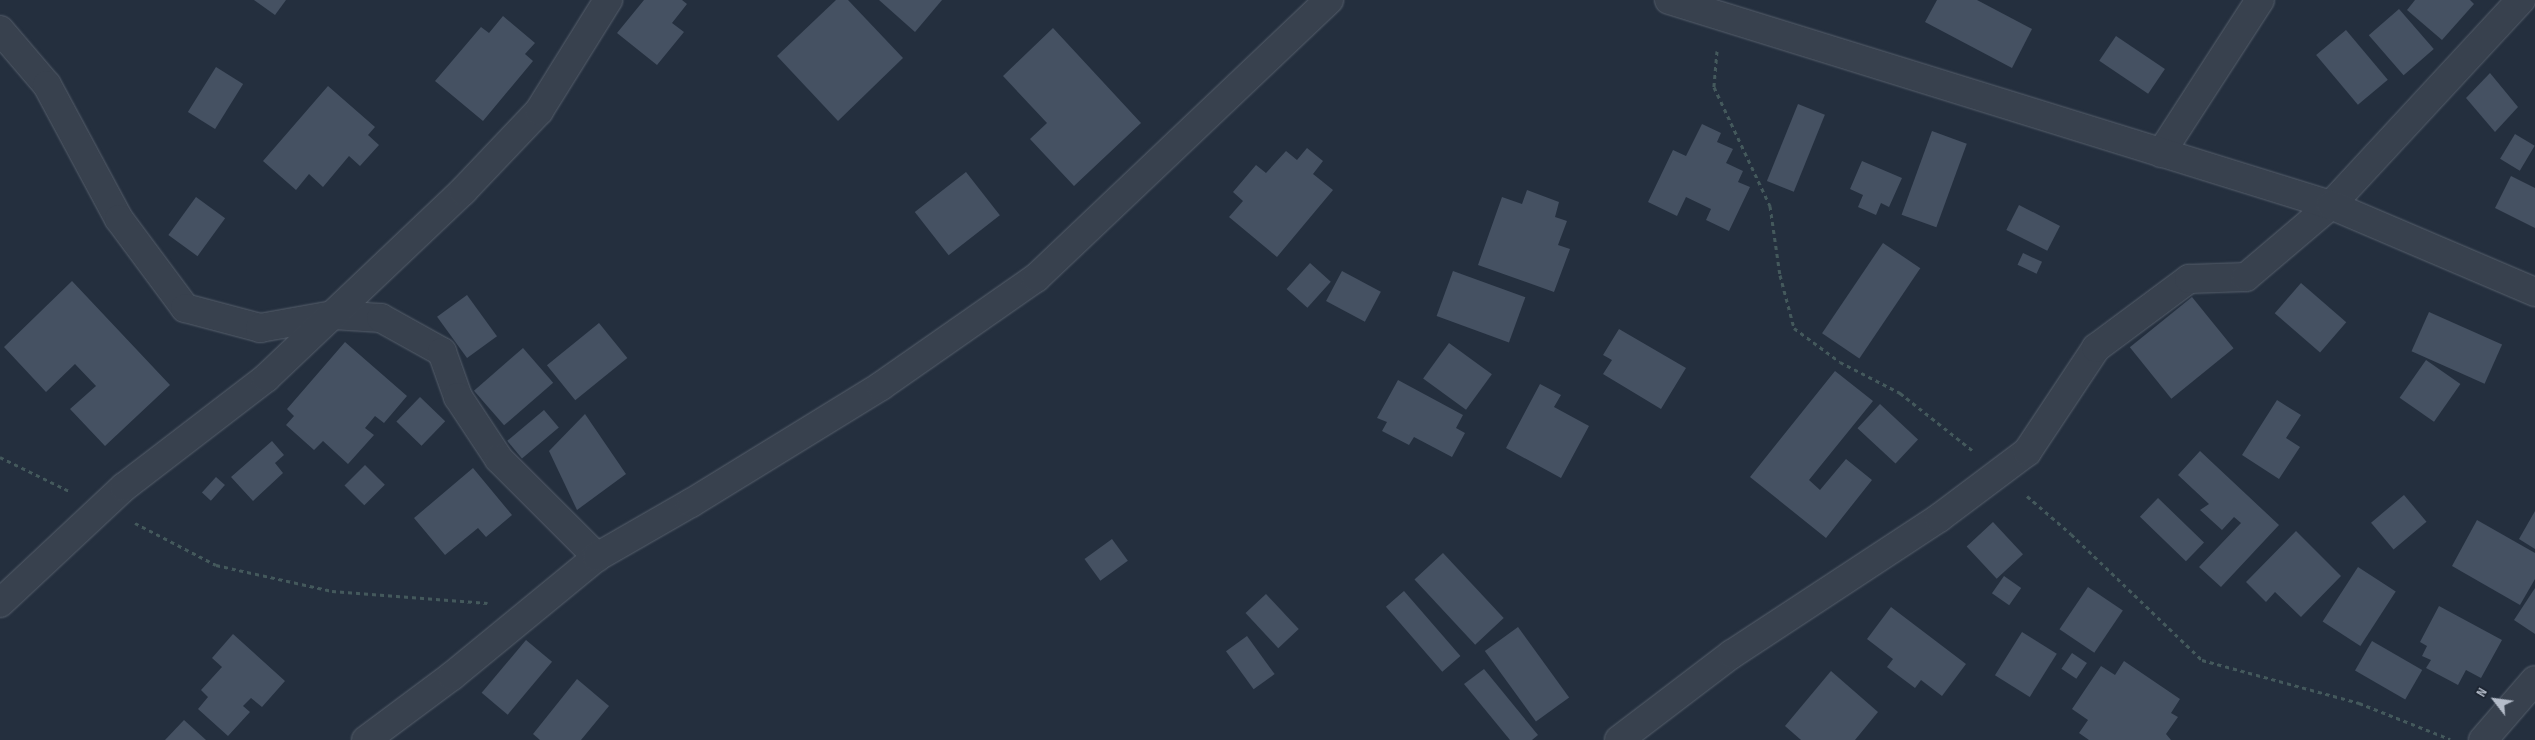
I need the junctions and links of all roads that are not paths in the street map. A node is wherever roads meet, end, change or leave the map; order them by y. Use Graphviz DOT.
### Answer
graph roads {
  1 [pos="608,0"];
  2 [pos="1329,0"];
  3 [pos="1669,0"];
  4 [pos="2260,0"];
  5 [pos="2520,0"];
  6 [pos="0,30"];
  7 [pos="2161,153"];
  8 [pos="2331,205"];
  9 [pos="2535,292"];
  10 [pos="333,315"];
  11 [pos="597,556"];
  12 [pos="0,603"];
  13 [pos="2535,680"];
  14 [pos="366,740"];
  15 [pos="1619,740"];
  16 [pos="2483,740"];
  1 -- 10 [label="street"];
  2 -- 11 [label="street"];
  3 -- 7 [label="street"];
  4 -- 7 [label="street"];
  5 -- 8 [label="street"];
  6 -- 10 [label="street"];
  7 -- 8 [label="street"];
  8 -- 9 [label="street"];
  8 -- 15 [label="street"];
  10 -- 11 [label="street"];
  10 -- 12 [label="street"];
  11 -- 14 [label="street"];
  13 -- 16 [label="street"];
}
